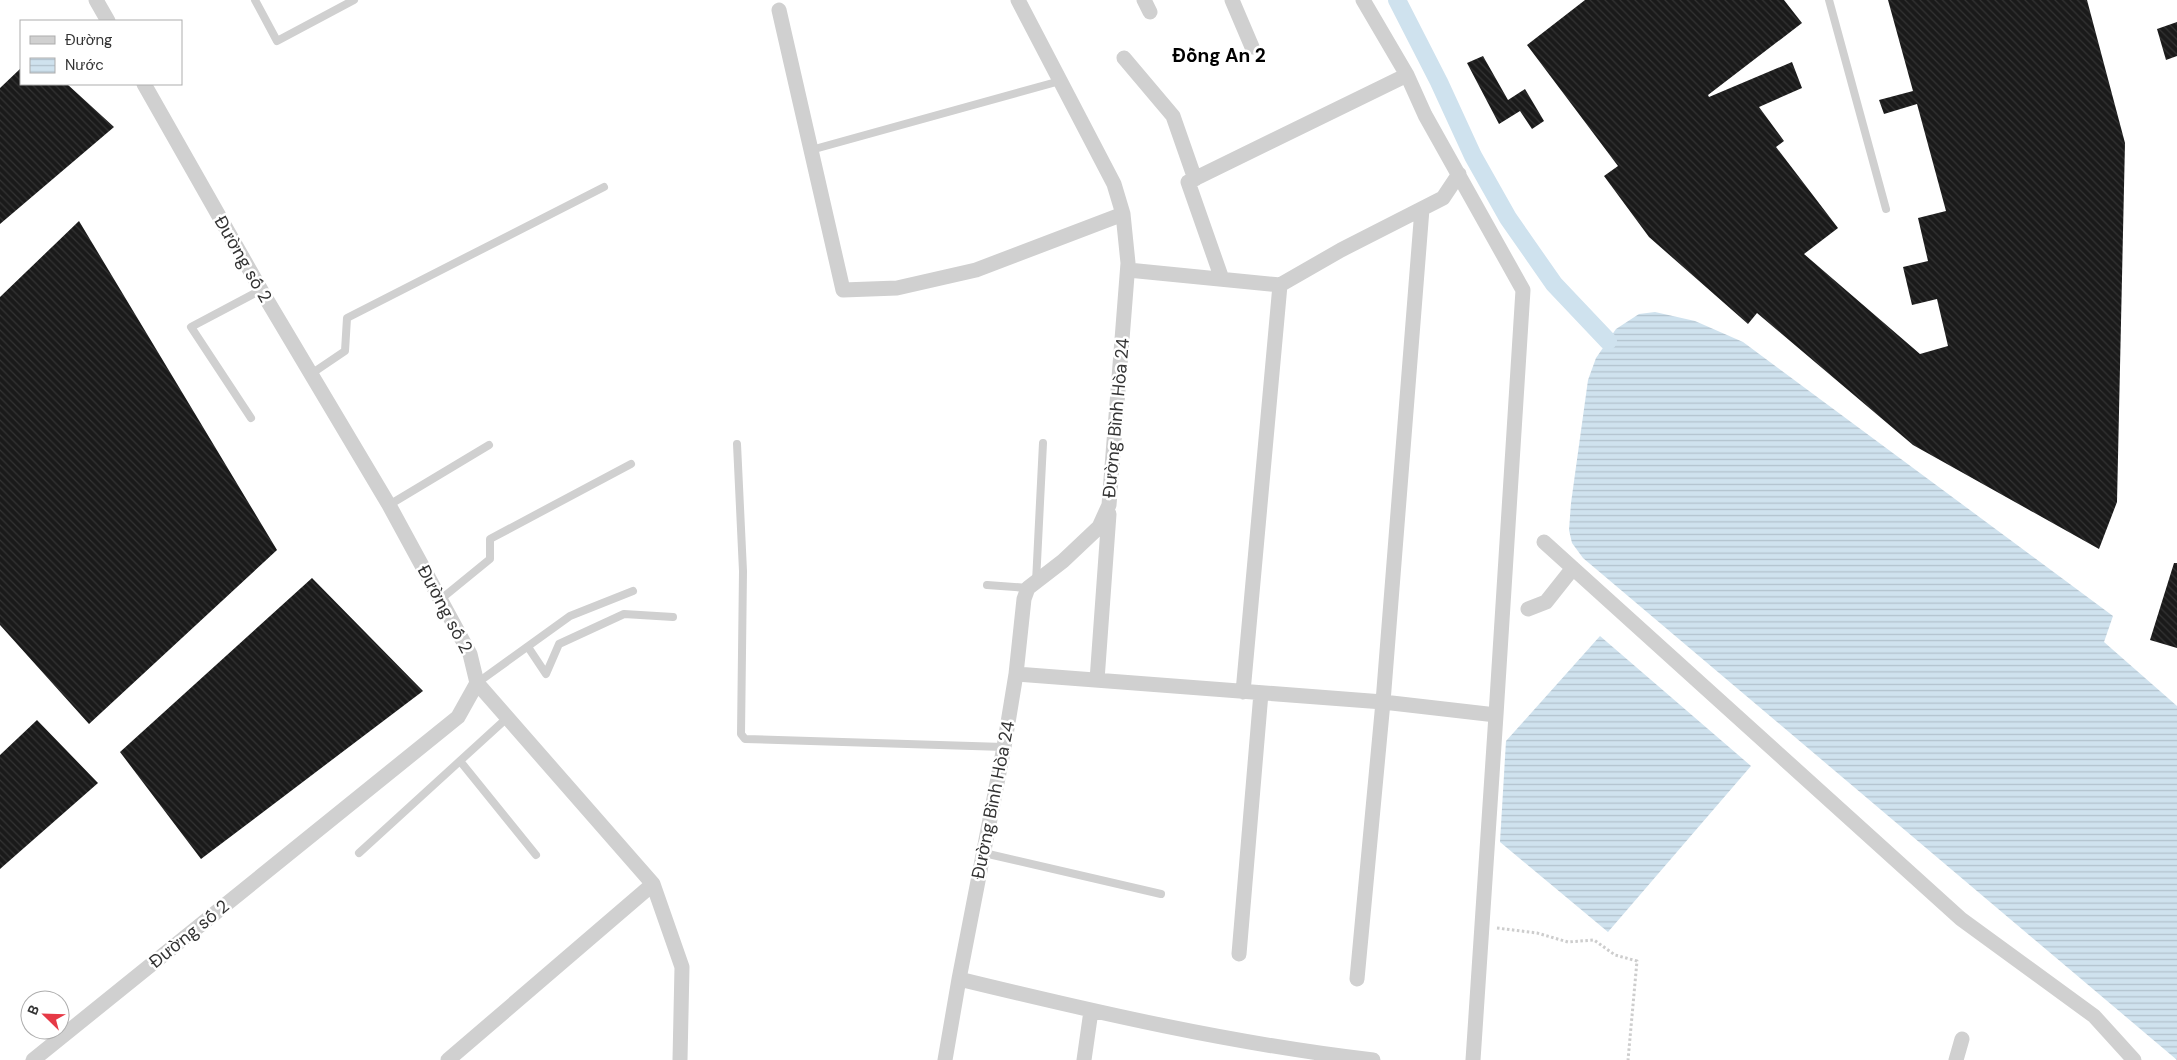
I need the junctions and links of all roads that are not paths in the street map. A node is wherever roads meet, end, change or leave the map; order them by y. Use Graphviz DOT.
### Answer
graph roads {
  1 [pos="96,0"];
  2 [pos="255,0"];
  3 [pos="354,0"];
  4 [pos="1018,0"];
  5 [pos="1232,0"];
  6 [pos="1363,0"];
  7 [pos="1829,0"];
  8 [pos="778,10"];
  9 [pos="107,20"];
  10 [pos="1252,47"];
  11 [pos="1124,58"];
  12 [pos="1407,75"];
  13 [pos="1060,81"];
  14 [pos="145,85"];
  15 [pos="811,150"];
  16 [pos="1459,174"];
  17 [pos="1195,179"];
  18 [pos="604,187"];
  19 [pos="1422,209"];
  20 [pos="1886,209"];
  21 [pos="1123,214"];
  22 [pos="1128,270"];
  23 [pos="1222,279"];
  24 [pos="1280,285"];
  25 [pos="261,290"];
  26 [pos="311,374"];
  27 [pos="251,418"];
  28 [pos="1043,443"];
  29 [pos="737,444"];
  30 [pos="490,445"];
  31 [pos="631,464"];
  32 [pos="389,505"];
  33 [pos="1109,505"];
  34 [pos="1544,542"];
  35 [pos="1573,568"];
  36 [pos="987,585"];
  37 [pos="1032,586"];
  38 [pos="633,591"];
  39 [pos="441,599"];
  40 [pos="1528,609"];
  41 [pos="673,617"];
  42 [pos="528,647"];
  43 [pos="1016,674"];
  44 [pos="1097,680"];
  45 [pos="477,683"];
  46 [pos="1243,692"];
  47 [pos="1261,693"];
  48 [pos="1383,702"];
  49 [pos="1496,715"];
  50 [pos="507,718"];
  51 [pos="1004,747"];
  52 [pos="460,761"];
  53 [pos="359,853"];
  54 [pos="984,853"];
  55 [pos="536,855"];
  56 [pos="653,884"];
  57 [pos="1161,894"];
  58 [pos="1239,954"];
  59 [pos="959,979"];
  60 [pos="1356,979"];
  61 [pos="1091,1011"];
  62 [pos="1962,1039"];
  63 [pos="1309,1056"];
  64 [pos="451,1059"];
  65 [pos="33,1060"];
  66 [pos="680,1060"];
  67 [pos="945,1060"];
  68 [pos="1084,1060"];
  69 [pos="1373,1060"];
  70 [pos="1473,1060"];
  71 [pos="1956,1060"];
  72 [pos="2134,1060"];
  1 -- 9 [label="street"];
  2 -- 3 [label="lane"];
  4 -- 13 [label="street, Đường Bình Hòa 24"];
  5 -- 10 [label="street"];
  6 -- 12 [label="street"];
  7 -- 20 [label="lane"];
  8 -- 15 [label="street"];
  11 -- 17 [label="street"];
  12 -- 16 [label="street"];
  12 -- 17 [label="street"];
  13 -- 15 [label="lane"];
  13 -- 21 [label="street, Đường Bình Hòa 24"];
  14 -- 25 [label="street, Đường số 2"];
  15 -- 21 [label="street"];
  16 -- 19 [label="street"];
  16 -- 49 [label="street"];
  17 -- 23 [label="street"];
  18 -- 26 [label="lane"];
  19 -- 24 [label="street"];
  19 -- 48 [label="street"];
  21 -- 22 [label="street, Đường Bình Hòa 24"];
  22 -- 23 [label="street"];
  22 -- 33 [label="street, Đường Bình Hòa 24"];
  23 -- 24 [label="street"];
  24 -- 46 [label="street"];
  25 -- 26 [label="street, Đường số 2"];
  25 -- 27 [label="lane"];
  26 -- 32 [label="street, Đường số 2"];
  28 -- 37 [label="lane"];
  29 -- 51 [label="lane"];
  30 -- 32 [label="lane"];
  31 -- 39 [label="lane"];
  32 -- 39 [label="street, Đường số 2"];
  33 -- 37 [label="street, Đường Bình Hòa 24"];
  33 -- 44 [label="street"];
  34 -- 35 [label="street"];
  35 -- 40 [label="street"];
  35 -- 72 [label="street"];
  36 -- 37 [label="lane"];
  37 -- 43 [label="street, Đường Bình Hòa 24"];
  38 -- 42 [label="lane"];
  39 -- 45 [label="street, Đường số 2"];
  41 -- 42 [label="lane"];
  42 -- 45 [label="lane"];
  43 -- 44 [label="street"];
  43 -- 51 [label="street, Đường Bình Hòa 24"];
  44 -- 46 [label="street"];
  45 -- 50 [label="street"];
  45 -- 65 [label="street, Đường số 2"];
  46 -- 47 [label="street"];
  47 -- 48 [label="street"];
  47 -- 58 [label="street"];
  48 -- 49 [label="street"];
  48 -- 60 [label="street"];
  49 -- 70 [label="street"];
  50 -- 52 [label="lane"];
  50 -- 56 [label="street"];
  51 -- 54 [label="street, Đường Bình Hòa 24"];
  52 -- 53 [label="lane"];
  52 -- 55 [label="lane"];
  54 -- 57 [label="lane"];
  54 -- 59 [label="street, Đường Bình Hòa 24"];
  56 -- 64 [label="street"];
  56 -- 66 [label="street"];
  59 -- 61 [label="street"];
  59 -- 67 [label="street, Đường Bình Hòa 24"];
  61 -- 63 [label="street"];
  61 -- 68 [label="street"];
  62 -- 71 [label="street"];
  63 -- 69 [label="street"];
}
